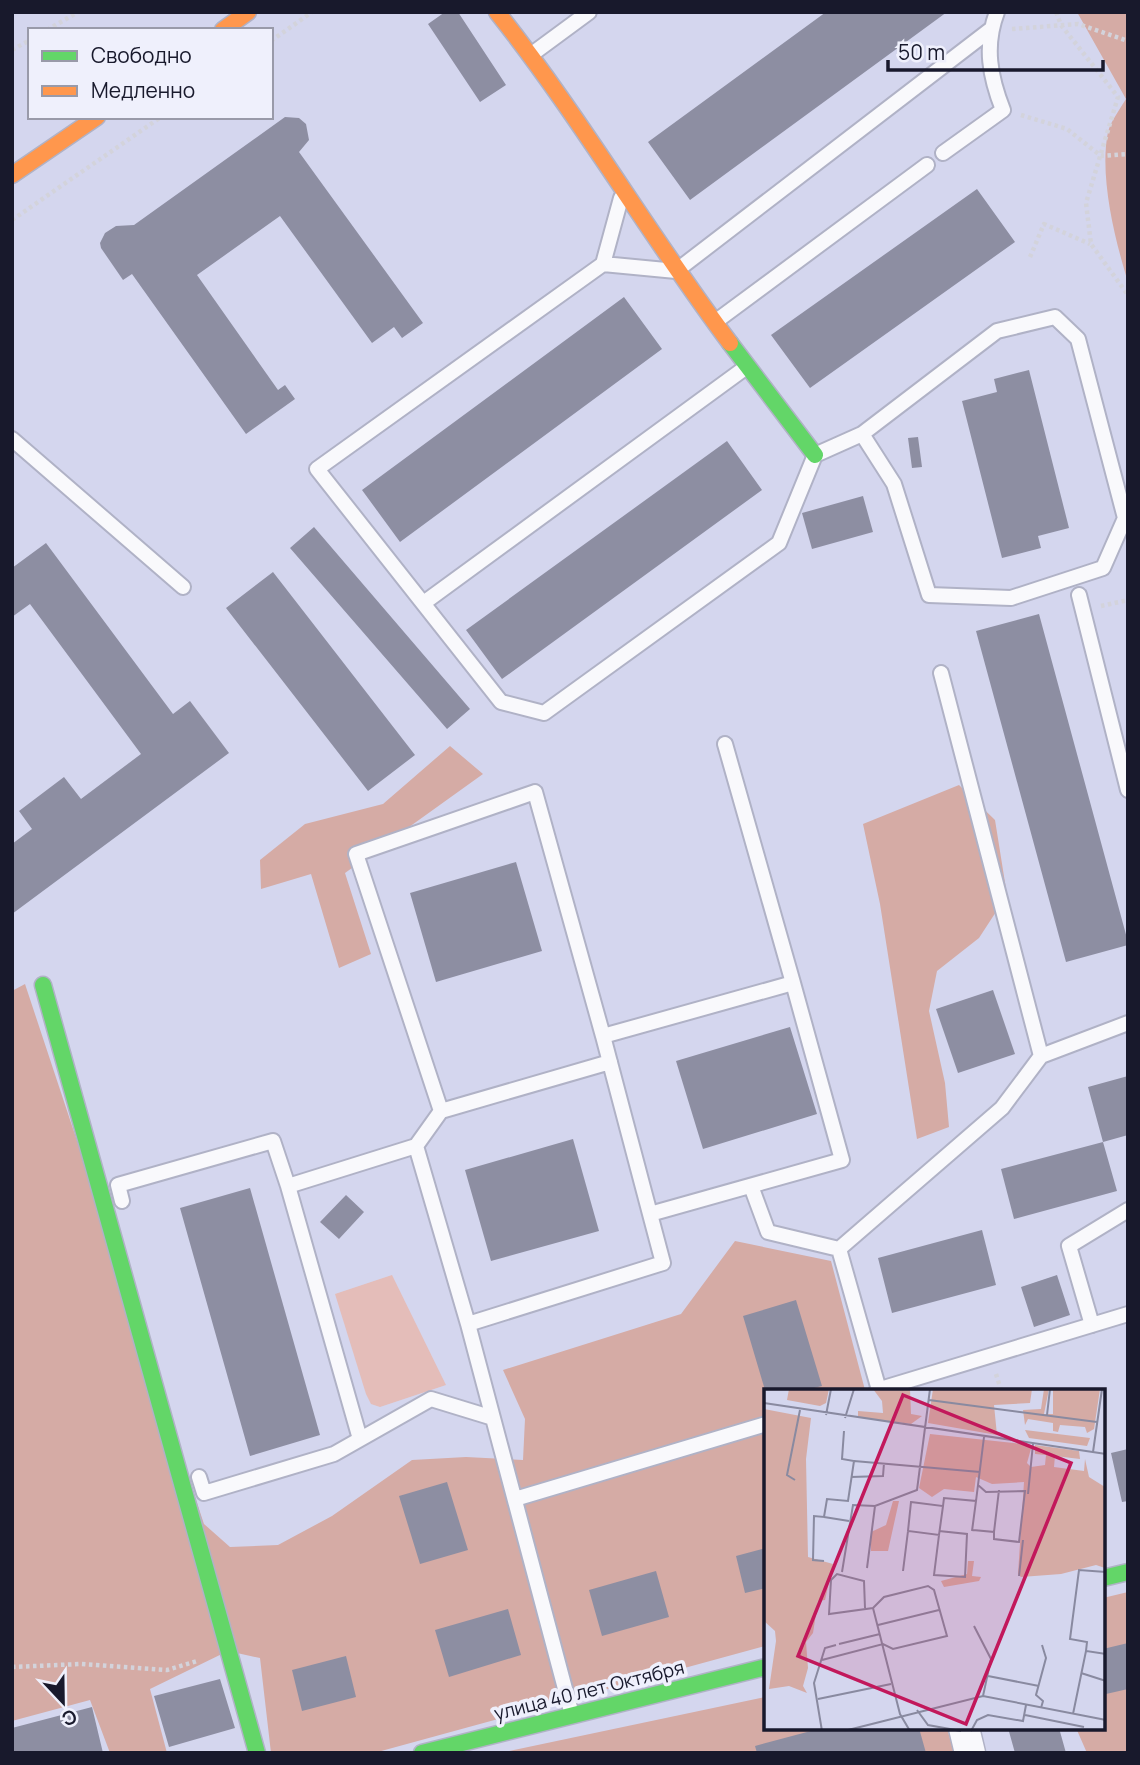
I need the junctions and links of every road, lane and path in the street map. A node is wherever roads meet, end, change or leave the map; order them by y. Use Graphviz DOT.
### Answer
graph roads {
  1 [pos="78,12"];
  2 [pos="248,12"];
  3 [pos="312,12"];
  4 [pos="498,12"];
  5 [pos="589,12"];
  6 [pos="997,12"];
  7 [pos="1056,12"];
  8 [pos="1061,25"];
  9 [pos="50,28"];
  10 [pos="226,28"];
  11 [pos="990,30"];
  12 [pos="273,40"];
  13 [pos="28,41"];
  14 [pos="1128,41"];
  15 [pos="12,50"];
  16 [pos="531,55"];
  17 [pos="1003,110"];
  18 [pos="94,119"];
  19 [pos="158,119"];
  20 [pos="943,153"];
  21 [pos="1128,155"];
  22 [pos="1101,156"];
  23 [pos="927,165"];
  24 [pos="12,175"];
  25 [pos="623,192"];
  26 [pos="12,220"];
  27 [pos="1091,244"];
  28 [pos="1030,257"];
  29 [pos="603,264"];
  30 [pos="676,271"];
  31 [pos="1128,295"];
  32 [pos="714,323"];
  33 [pos="747,367"];
  34 [pos="862,434"];
  35 [pos="12,439"];
  36 [pos="815,455"];
  37 [pos="183,587"];
  38 [pos="1079,596"];
  39 [pos="425,602"];
  40 [pos="941,673"];
  41 [pos="725,744"];
  42 [pos="1128,790"];
  43 [pos="49,981"];
  44 [pos="793,983"];
  45 [pos="1128,1023"];
  46 [pos="71,1029"];
  47 [pos="603,1036"];
  48 [pos="1041,1056"];
  49 [pos="610,1062"];
  50 [pos="441,1111"];
  51 [pos="416,1146"];
  52 [pos="288,1186"];
  53 [pos="751,1186"];
  54 [pos="1128,1210"];
  55 [pos="126,1212"];
  56 [pos="650,1214"];
  57 [pos="839,1249"];
  58 [pos="1128,1314"];
  59 [pos="468,1324"];
  60 [pos="1092,1325"];
  61 [pos="879,1389"];
  62 [pos="882,1389"];
  63 [pos="493,1418"];
  64 [pos="764,1424"];
  65 [pos="359,1439"];
  66 [pos="196,1466"];
  67 [pos="515,1500"];
  68 [pos="1128,1572"];
  69 [pos="1105,1578"];
  70 [pos="228,1651"];
  71 [pos="12,1667"];
  72 [pos="764,1667"];
  73 [pos="572,1715"];
  74 [pos="964,1730"];
  75 [pos="257,1753"];
  76 [pos="422,1753"];
  77 [pos="970,1753"];
  1 -- 9 [label="path"];
  2 -- 10 [label="street"];
  3 -- 12 [label="path"];
  4 -- 16 [label="street"];
  5 -- 16 [label="lane"];
  6 -- 11 [label="lane"];
  7 -- 8 [label="path"];
  8 -- 11 [label="path"];
  8 -- 14 [label="path"];
  8 -- 22 [label="path"];
  11 -- 17 [label="lane"];
  11 -- 30 [label="lane"];
  13 -- 15 [label="path"];
  16 -- 25 [label="street"];
  17 -- 20 [label="lane"];
  17 -- 22 [label="path"];
  18 -- 24 [label="street"];
  19 -- 26 [label="path"];
  21 -- 22 [label="path"];
  22 -- 27 [label="path"];
  23 -- 32 [label="lane"];
  25 -- 29 [label="lane"];
  25 -- 30 [label="street"];
  27 -- 28 [label="path"];
  27 -- 31 [label="path"];
  29 -- 30 [label="lane"];
  29 -- 39 [label="lane"];
  30 -- 32 [label="street"];
  32 -- 33 [label="street"];
  33 -- 36 [label="street"];
  33 -- 39 [label="lane"];
  34 -- 34 [label="lane"];
  34 -- 36 [label="lane"];
  35 -- 37 [label="lane"];
  36 -- 39 [label="lane"];
  38 -- 42 [label="lane"];
  40 -- 48 [label="lane"];
  41 -- 44 [label="lane"];
  43 -- 46 [label="lane"];
  43 -- 70 [label="street"];
  44 -- 47 [label="lane"];
  44 -- 53 [label="lane"];
  45 -- 48 [label="lane"];
  47 -- 49 [label="lane"];
  47 -- 50 [label="lane"];
  48 -- 57 [label="lane"];
  49 -- 50 [label="lane"];
  49 -- 56 [label="lane"];
  50 -- 51 [label="lane"];
  51 -- 52 [label="lane"];
  51 -- 59 [label="lane"];
  52 -- 55 [label="lane"];
  52 -- 65 [label="lane"];
  53 -- 56 [label="lane"];
  53 -- 57 [label="lane"];
  54 -- 60 [label="lane"];
  56 -- 59 [label="lane"];
  57 -- 61 [label="lane"];
  58 -- 60 [label="lane"];
  59 -- 63 [label="lane"];
  60 -- 62 [label="lane"];
  63 -- 65 [label="lane"];
  63 -- 67 [label="lane"];
  64 -- 67 [label="lane"];
  65 -- 66 [label="lane"];
  67 -- 73 [label="lane"];
  68 -- 69 [label="street"];
  70 -- 71 [label="path"];
  70 -- 75 [label="street"];
  72 -- 73 [label="street, улица 40 лет Октября"];
  73 -- 76 [label="street, улица 40 лет Октября"];
  74 -- 77 [label="street"];
}
